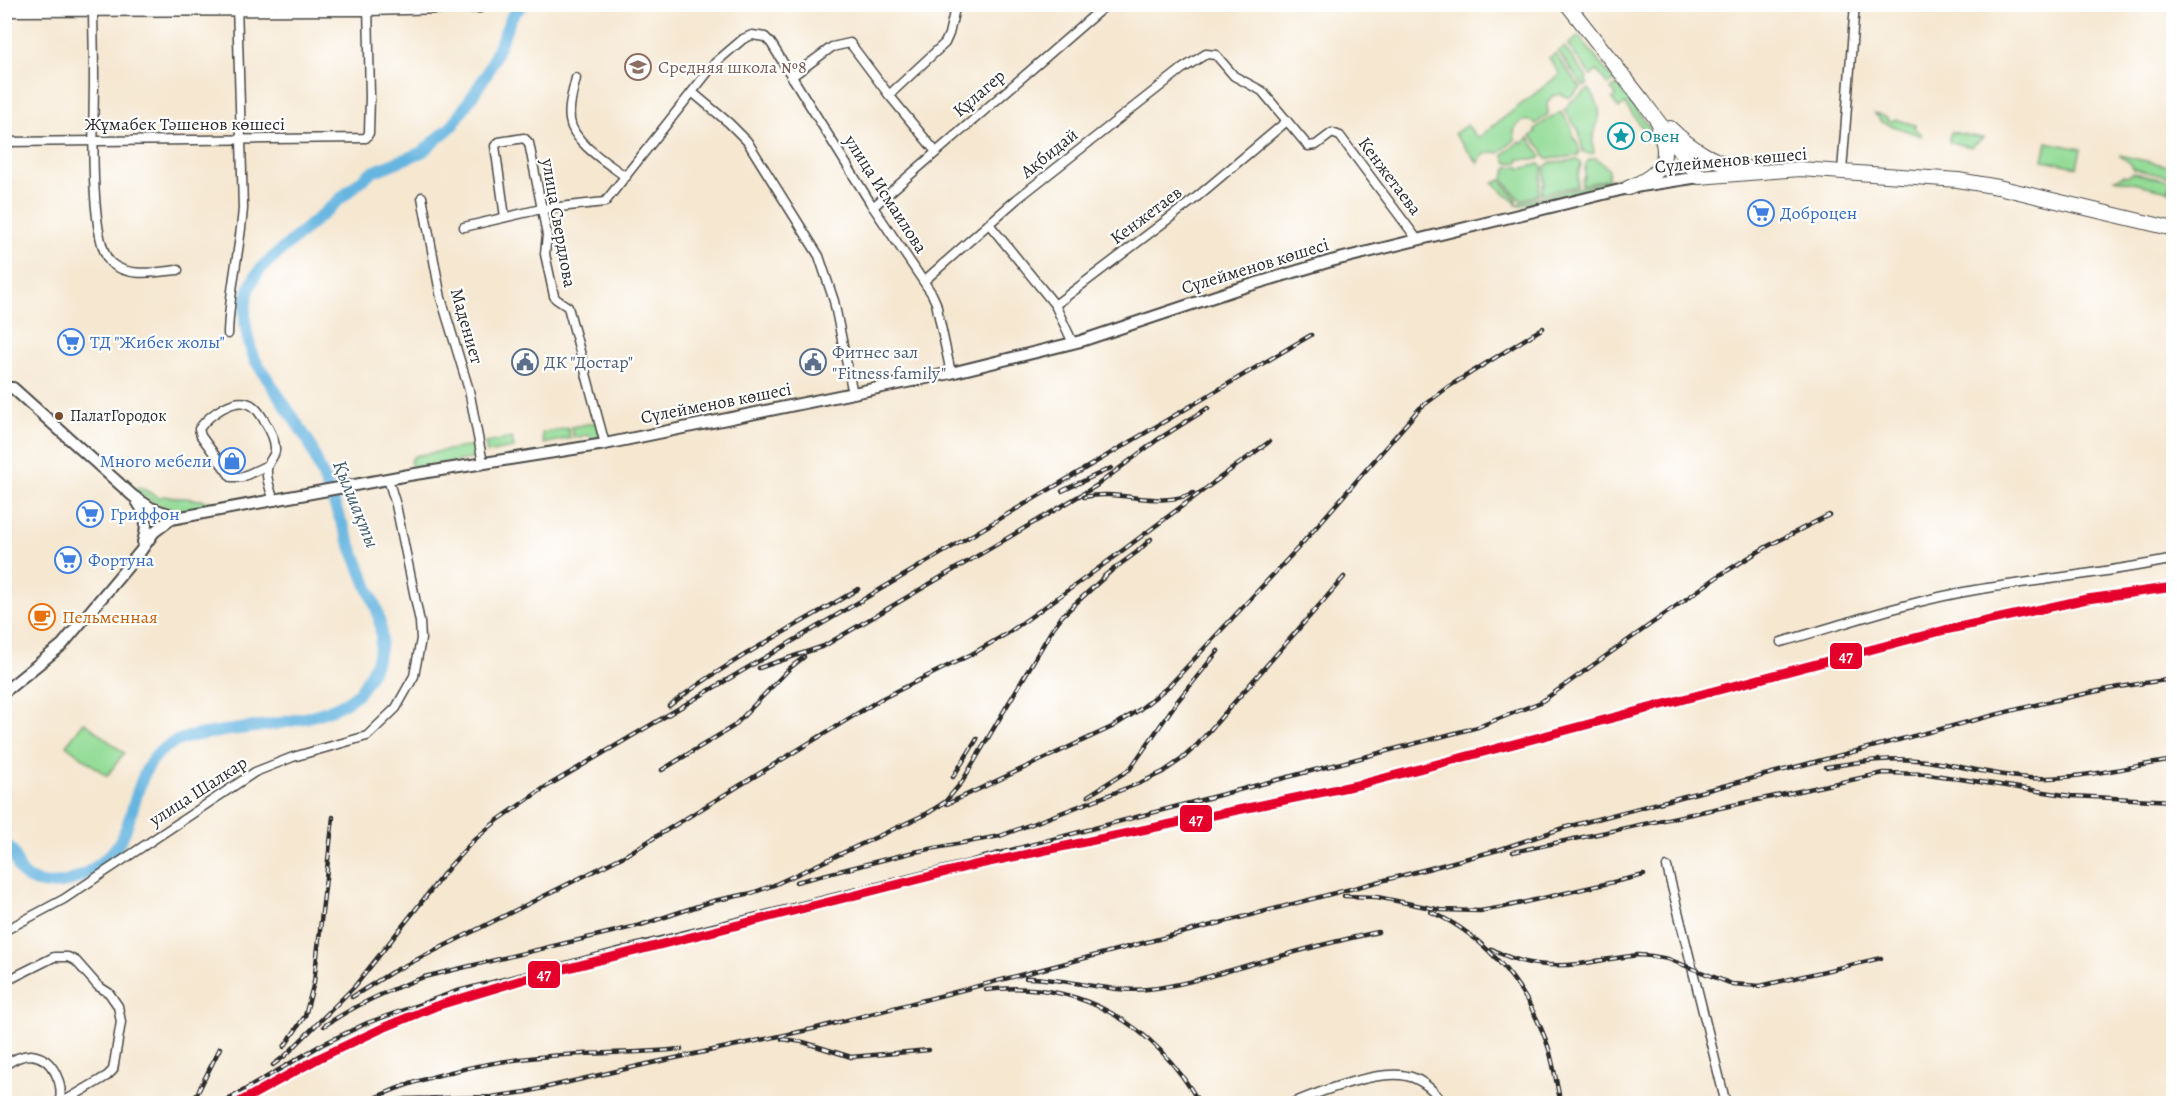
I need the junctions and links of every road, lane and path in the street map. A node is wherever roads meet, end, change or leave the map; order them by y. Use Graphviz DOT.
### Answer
graph roads {
  1 [pos="956,4"];
  2 [pos="1107,4"];
  3 [pos="1567,4"];
  4 [pos="1855,4"];
  5 [pos="480,6"];
  6 [pos="93,8"];
  7 [pos="237,8"];
  8 [pos="368,8"];
  9 [pos="4,12"];
  10 [pos="1201,56"];
  11 [pos="791,77"];
  12 [pos="576,78"];
  13 [pos="692,92"];
  14 [pos="889,95"];
  15 [pos="1643,101"];
  16 [pos="1287,121"];
  17 [pos="93,141"];
  18 [pos="240,141"];
  19 [pos="4,142"];
  20 [pos="936,152"];
  21 [pos="1785,170"];
  22 [pos="1842,171"];
  23 [pos="626,177"];
  24 [pos="1698,177"];
  25 [pos="1628,188"];
  26 [pos="422,197"];
  27 [pos="873,207"];
  28 [pos="541,209"];
  29 [pos="505,217"];
  30 [pos="989,224"];
  31 [pos="464,227"];
  32 [pos="2174,229"];
  33 [pos="1417,239"];
  34 [pos="178,270"];
  35 [pos="924,281"];
  36 [pos="1055,305"];
  37 [pos="228,334"];
  38 [pos="1073,343"];
  39 [pos="951,373"];
  40 [pos="7,385"];
  41 [pos="853,394"];
  42 [pos="605,444"];
  43 [pos="483,463"];
  44 [pos="268,465"];
  45 [pos="388,479"];
  46 [pos="133,496"];
  47 [pos="274,501"];
  48 [pos="177,517"];
  49 [pos="140,552"];
  50 [pos="2174,559"];
  51 [pos="1781,642"];
  52 [pos="4,692"];
  53 [pos="1666,867"];
  54 [pos="4,931"];
  55 [pos="4,982"];
  56 [pos="4,1066"];
  57 [pos="60,1103"];
  58 [pos="1290,1104"];
  59 [pos="1443,1104"];
  60 [pos="1726,1104"];
  1 -- 14 [label="street"];
  2 -- 20 [label="street, Құлагер"];
  3 -- 15 [label="highway"];
  4 -- 22 [label="street"];
  5 -- 8 [label="street"];
  6 -- 7 [label="street"];
  6 -- 9 [label="street"];
  6 -- 17 [label="street"];
  7 -- 8 [label="street"];
  7 -- 18 [label="street"];
  8 -- 18 [label="street, Жұмабек Тәшенов көшесі"];
  10 -- 16 [label="street, Кенжетаева"];
  10 -- 30 [label="street, Ақбидай"];
  11 -- 13 [label="street, улица Исмаилова"];
  11 -- 14 [label="street"];
  11 -- 27 [label="street, улица Исмаилова"];
  12 -- 23 [label="street"];
  13 -- 23 [label="street"];
  13 -- 41 [label="street"];
  14 -- 20 [label="street"];
  15 -- 21 [label="highway"];
  15 -- 24 [label="highway"];
  15 -- 25 [label="highway"];
  16 -- 33 [label="street, Кенжетаева"];
  16 -- 36 [label="street, Кенжетаев"];
  17 -- 18 [label="street, Жұмабек Тәшенов көшесі"];
  17 -- 19 [label="street, Жұмабек Тәшенов көшесі"];
  17 -- 34 [label="street"];
  18 -- 37 [label="street"];
  20 -- 27 [label="street, Құлагер"];
  21 -- 22 [label="highway, Сүлейменов көшесі"];
  21 -- 24 [label="highway, Сүлейменов көшесі"];
  22 -- 32 [label="highway, Сүлейменов көшесі"];
  23 -- 28 [label="street"];
  24 -- 25 [label="street, Сүлейменов көшесі"];
  25 -- 33 [label="street, Сүлейменов көшесі"];
  26 -- 43 [label="street, Мадениет"];
  27 -- 35 [label="street, улица Исмаилова"];
  28 -- 29 [label="street"];
  28 -- 29 [label="street, улица Свердлова"];
  28 -- 42 [label="street, улица Свердлова"];
  29 -- 31 [label="street"];
  30 -- 35 [label="street, Ақбидай"];
  30 -- 36 [label="street"];
  33 -- 38 [label="street, Сүлейменов көшесі"];
  35 -- 39 [label="street, улица Исмаилова"];
  36 -- 38 [label="street"];
  38 -- 39 [label="street, Сүлейменов көшесі"];
  39 -- 41 [label="street, Сүлейменов көшесі"];
  40 -- 46 [label="street"];
  41 -- 42 [label="street, Сүлейменов көшесі"];
  42 -- 43 [label="street, Сүлейменов көшесі"];
  43 -- 45 [label="street, Сүлейменов көшесі"];
  44 -- 44 [label="street"];
  44 -- 47 [label="street"];
  45 -- 47 [label="street, Сүлейменов көшесі"];
  45 -- 54 [label="street, улица Шалкар"];
  46 -- 48 [label="street"];
  46 -- 49 [label="street"];
  47 -- 48 [label="street, Сүлейменов көшесі"];
  48 -- 49 [label="street"];
  49 -- 52 [label="street"];
  50 -- 51 [label="street"];
  53 -- 60 [label="street"];
  55 -- 57 [label="street"];
  56 -- 57 [label="street"];
  58 -- 59 [label="street"];
}
